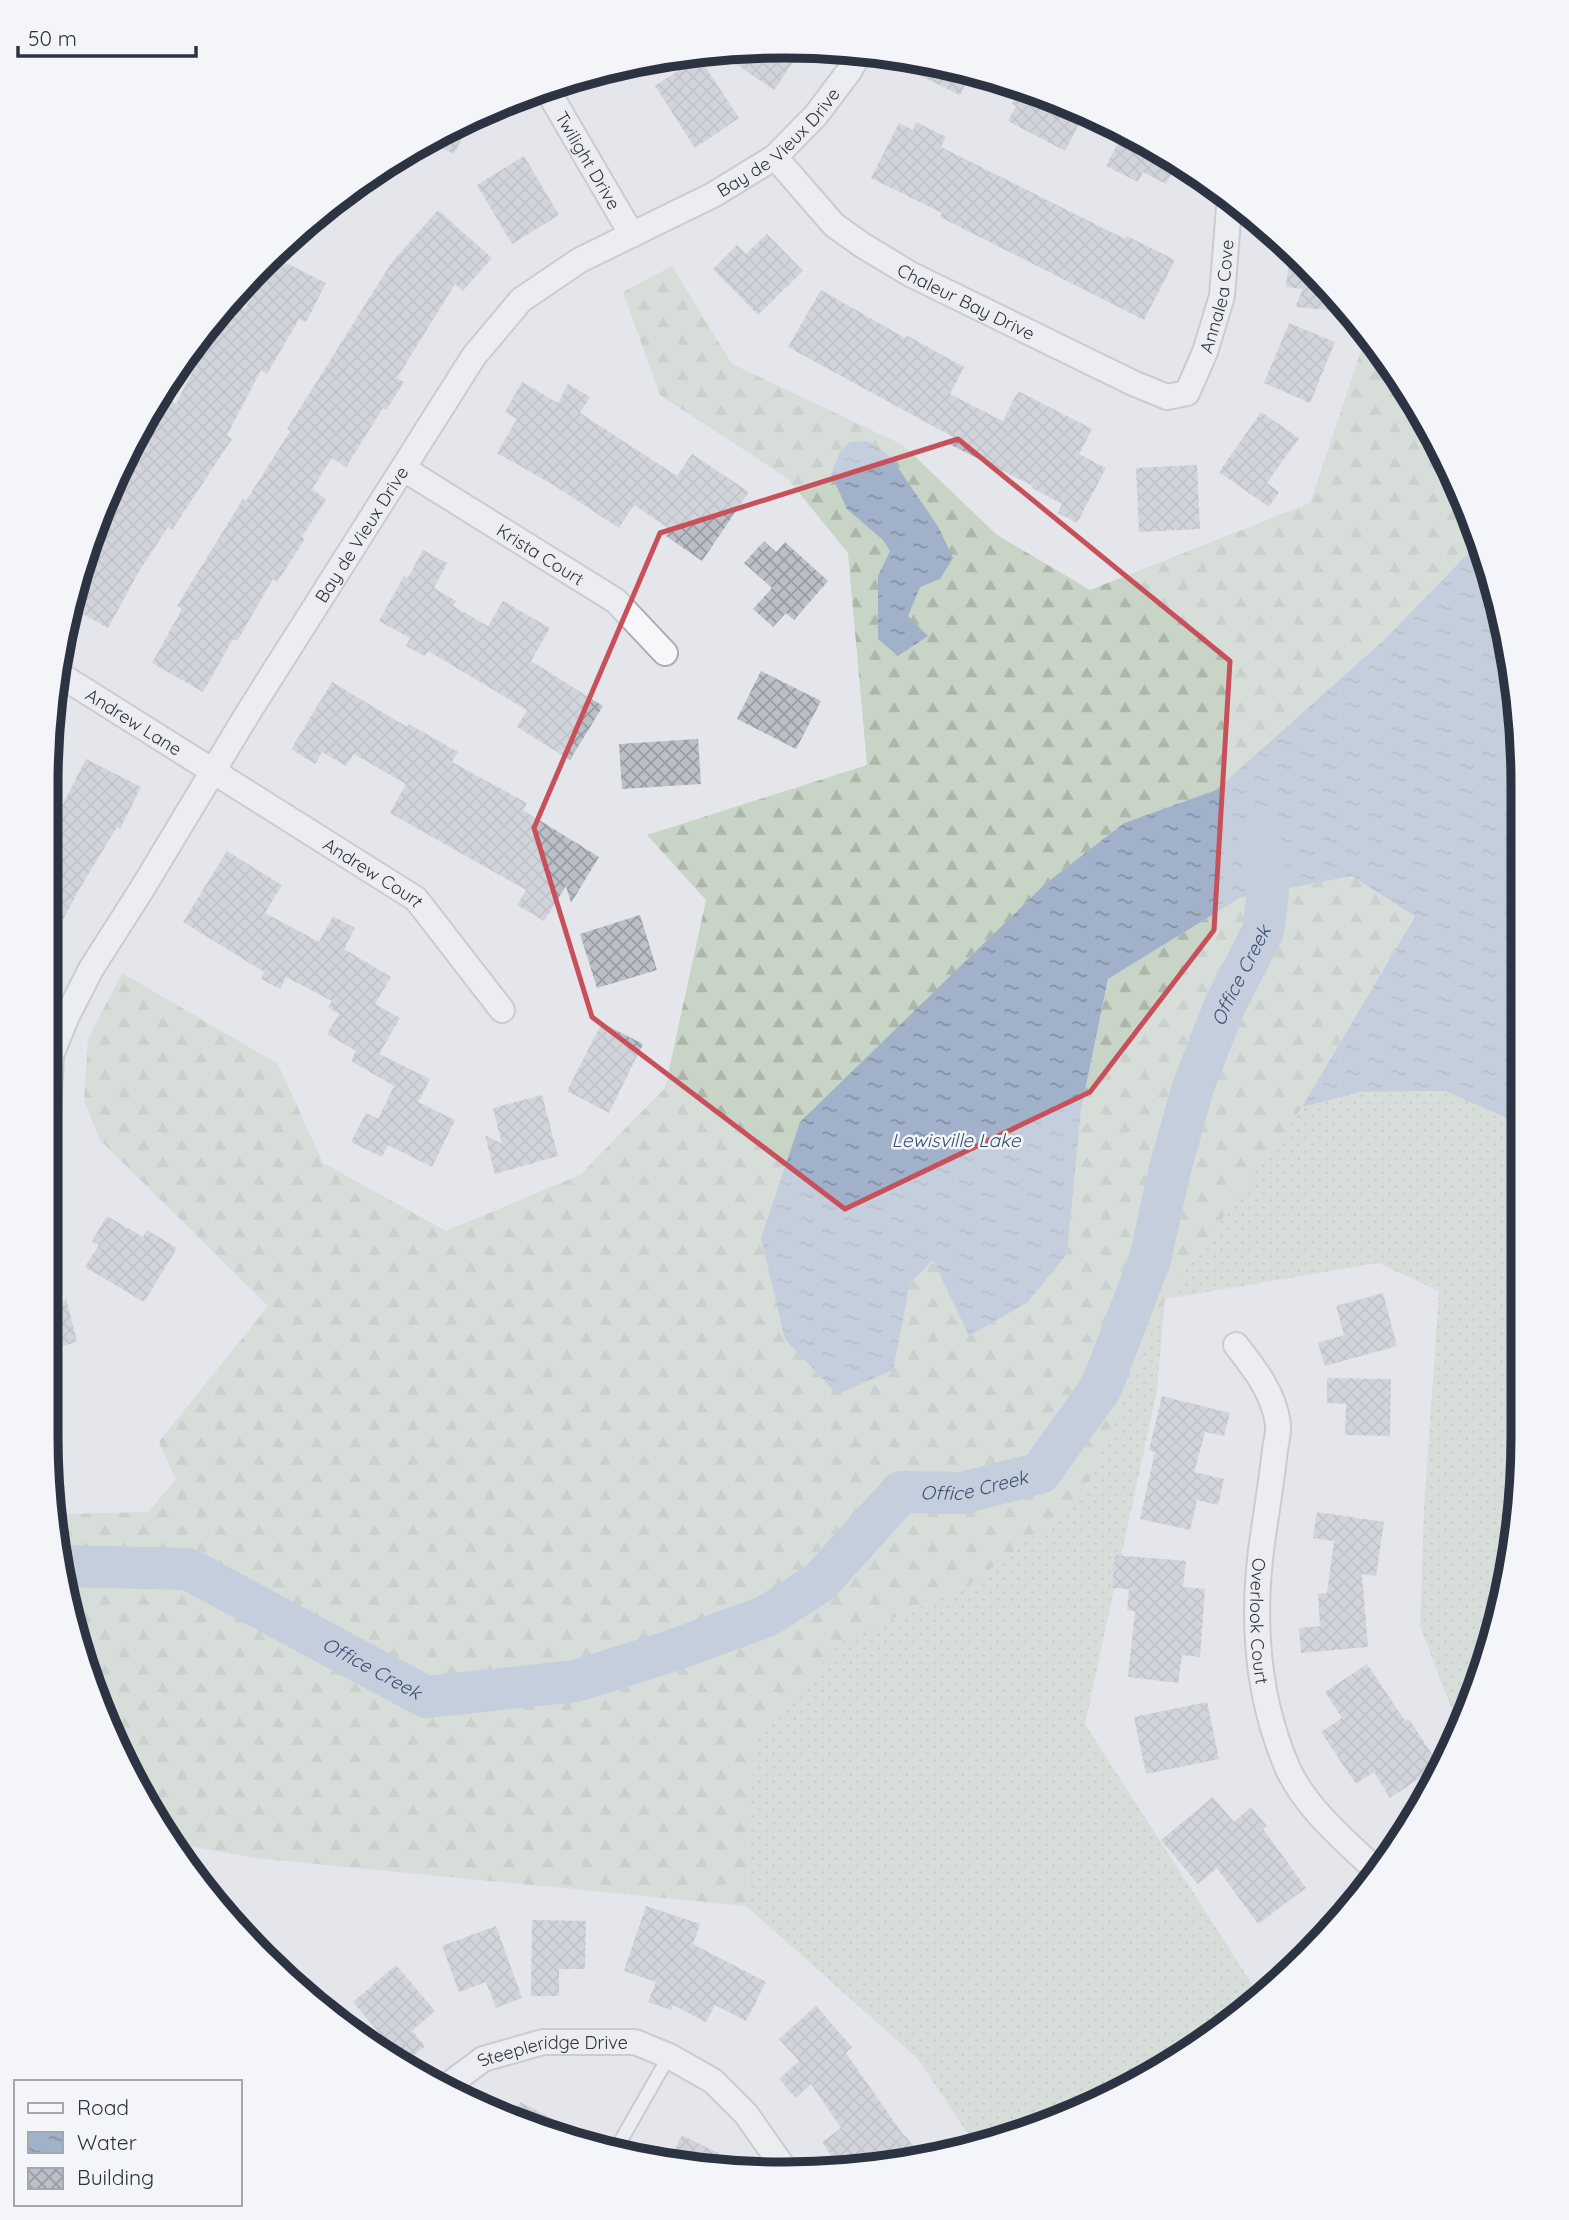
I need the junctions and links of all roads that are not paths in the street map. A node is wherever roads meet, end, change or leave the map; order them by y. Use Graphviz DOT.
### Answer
graph roads {
  1 [pos="855,61"];
  2 [pos="551,96"];
  3 [pos="775,157"];
  4 [pos="1229,210"];
  5 [pos="632,235"];
  6 [pos="1187,393"];
  7 [pos="404,469"];
  8 [pos="665,653"];
  9 [pos="66,679"];
  10 [pos="212,772"];
  11 [pos="502,1010"];
  12 [pos="58,1038"];
  13 [pos="1236,1345"];
  14 [pos="1370,1865"];
  15 [pos="669,2056"];
  16 [pos="453,2082"];
  17 [pos="620,2143"];
  18 [pos="780,2162"];
  1 -- 3 [label="street, Bay de Vieux Drive"];
  2 -- 5 [label="street, Twilight Drive"];
  3 -- 5 [label="street, Bay de Vieux Drive"];
  3 -- 6 [label="street, Chaleur Bay Drive"];
  4 -- 6 [label="street, Annalea Cove"];
  5 -- 7 [label="street, Bay de Vieux Drive"];
  7 -- 8 [label="street, Krista Court"];
  7 -- 10 [label="street, Bay de Vieux Drive"];
  9 -- 10 [label="street, Andrew Lane"];
  10 -- 11 [label="street, Andrew Court"];
  10 -- 12 [label="street, Bay de Vieux Drive"];
  13 -- 14 [label="street, Overlook Court"];
  15 -- 16 [label="street, Steepleridge Drive"];
  15 -- 17 [label="lane"];
  15 -- 18 [label="street, Steepleridge Drive"];
}
